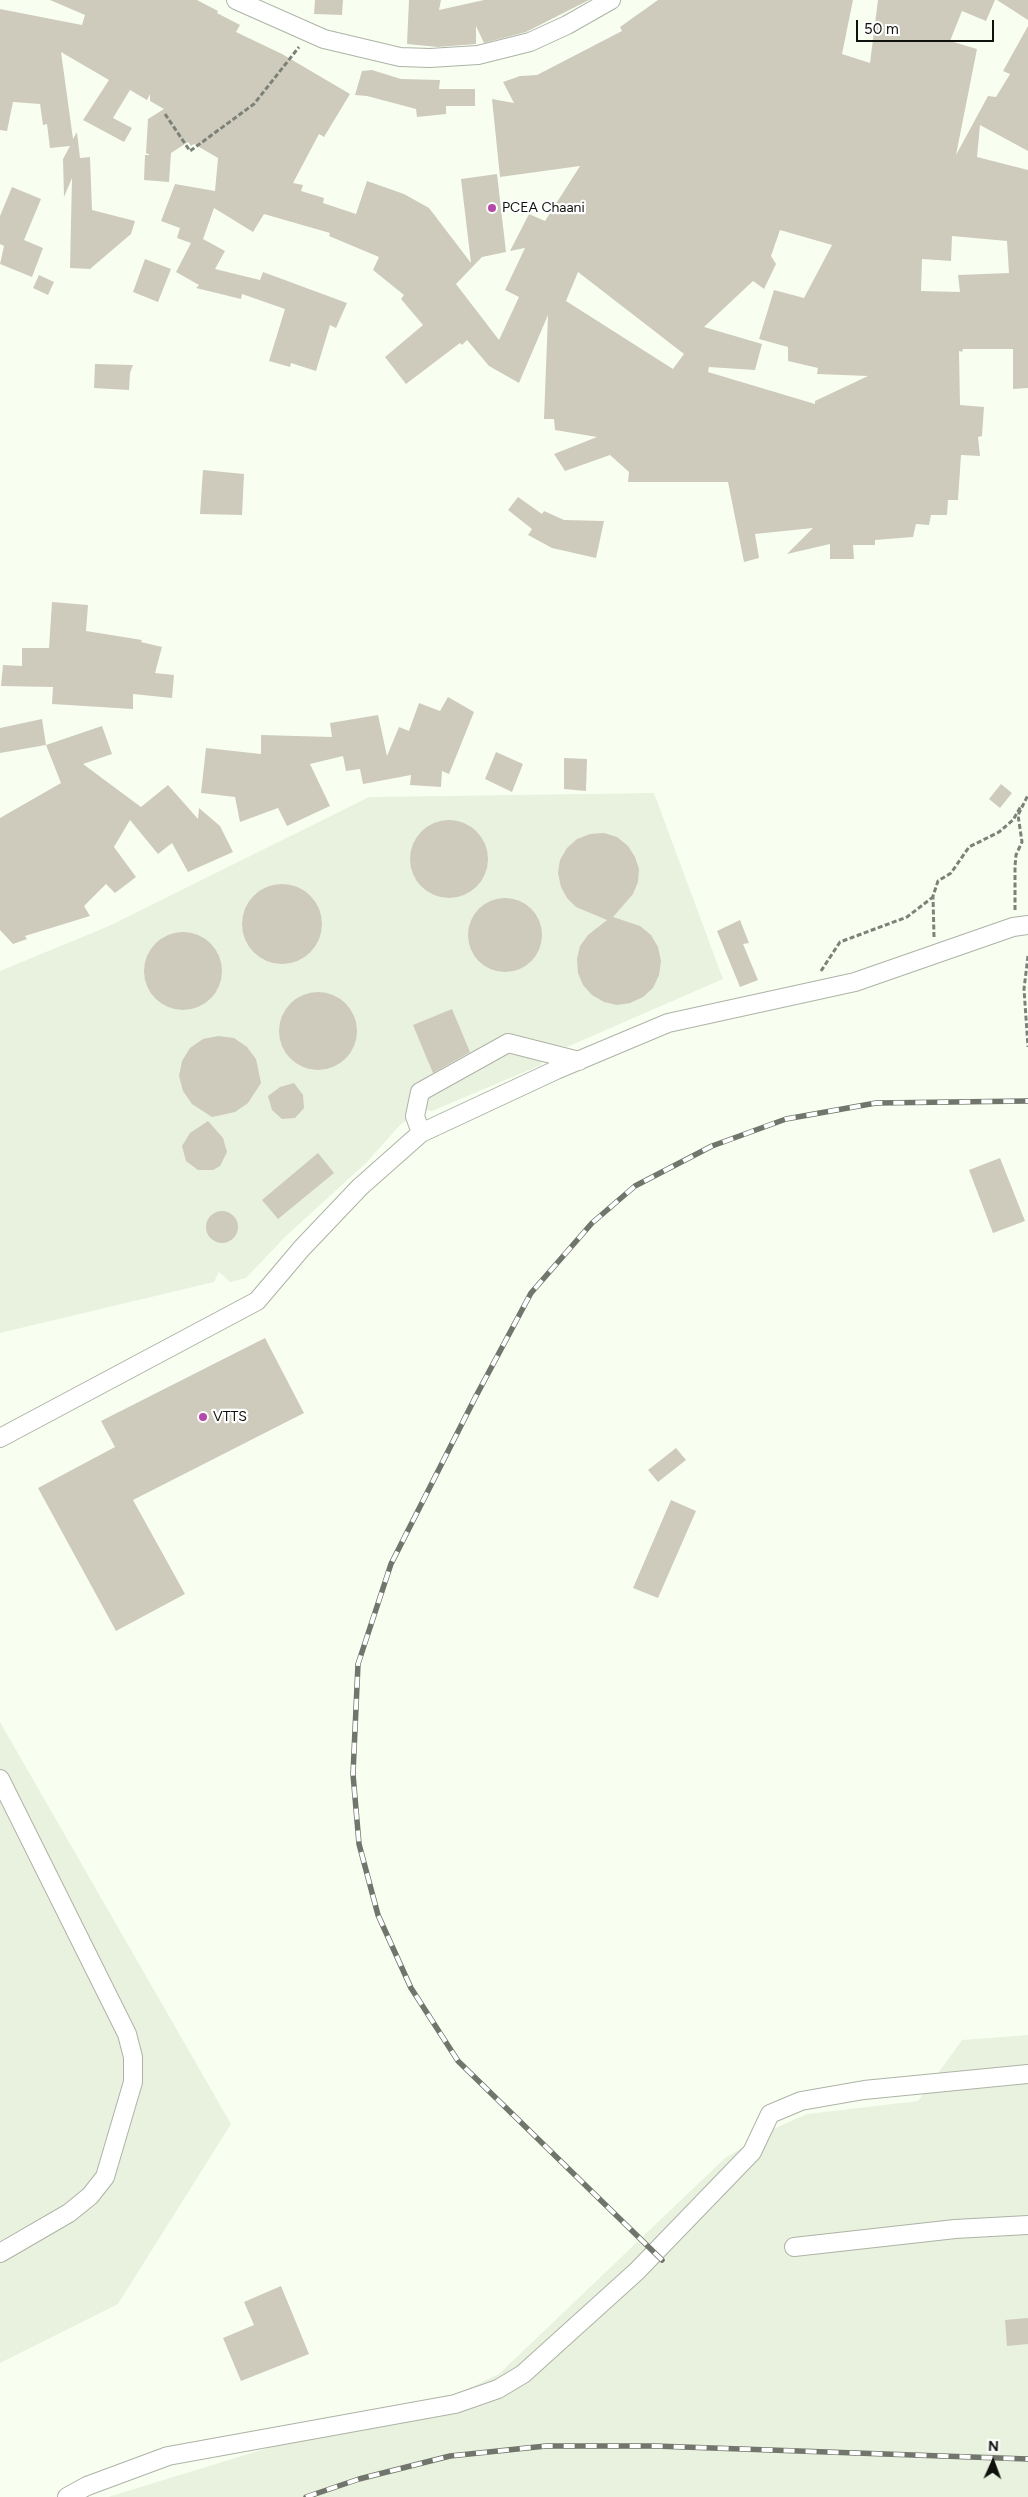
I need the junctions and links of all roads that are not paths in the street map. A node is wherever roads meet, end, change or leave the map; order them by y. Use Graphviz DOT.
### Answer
graph roads {
  1 [pos="236,0"];
  2 [pos="611,0"];
  3 [pos="1021,926"];
  4 [pos="578,1061"];
  5 [pos="421,1132"];
  6 [pos="0,1438"];
  7 [pos="0,1779"];
  8 [pos="1028,2074"];
  9 [pos="1028,2225"];
  10 [pos="794,2247"];
  11 [pos="0,2253"];
  12 [pos="67,2497"];
  1 -- 2 [label="street"];
  3 -- 4 [label="street"];
  4 -- 5 [label="street"];
  4 -- 5 [label="street"];
  5 -- 6 [label="street"];
  7 -- 11 [label="street"];
  8 -- 12 [label="street"];
  9 -- 10 [label="street"];
}
